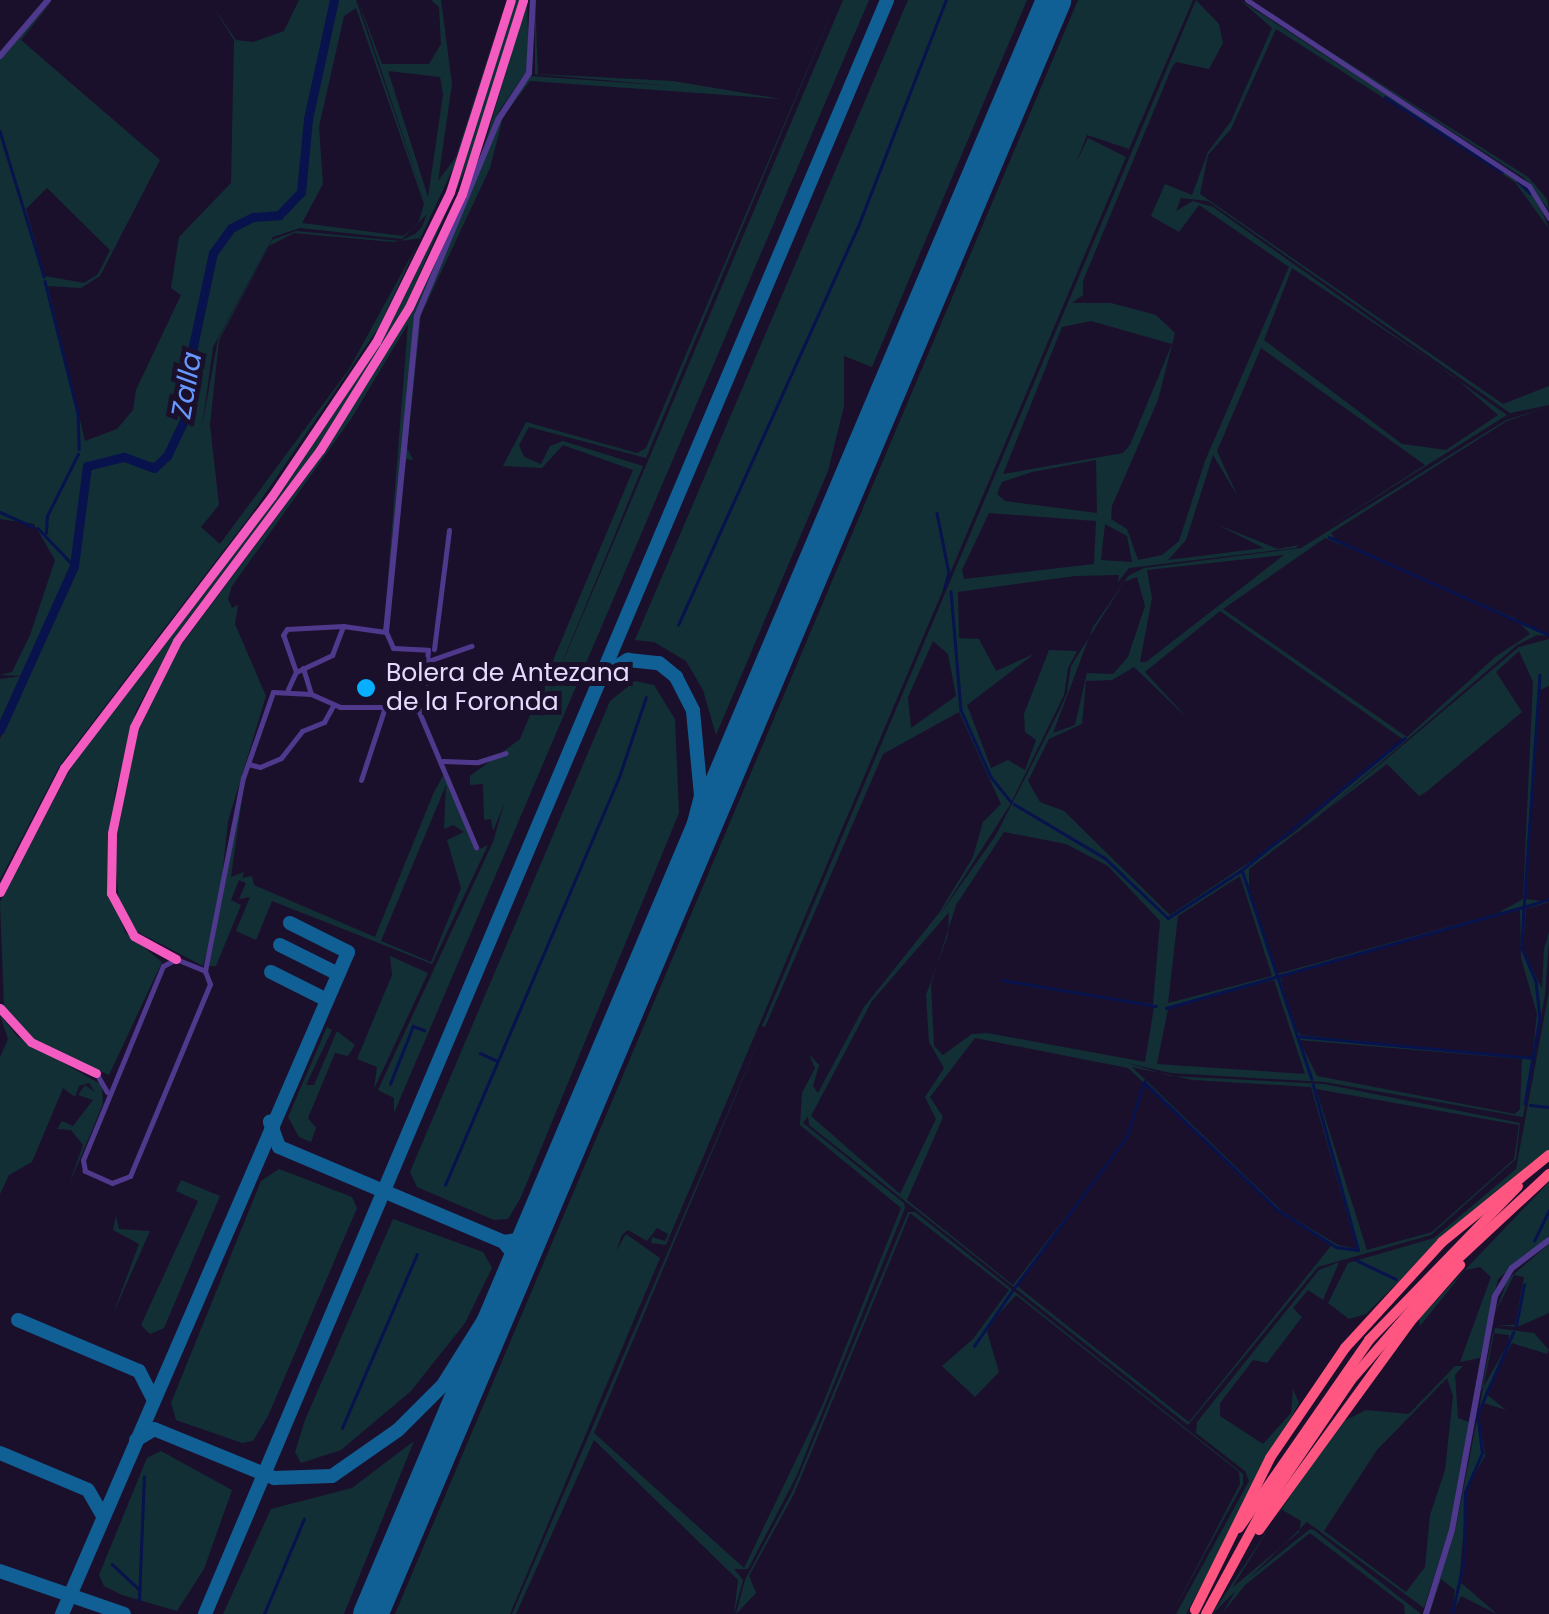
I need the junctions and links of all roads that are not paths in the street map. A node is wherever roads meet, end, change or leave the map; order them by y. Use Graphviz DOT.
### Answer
graph roads {
  1 [pos="48,0"];
  2 [pos="511,0"];
  3 [pos="523,0"];
  4 [pos="533,0"];
  5 [pos="1246,0"];
  6 [pos="0,56"];
  7 [pos="1549,218"];
  8 [pos="449,530"];
  9 [pos="343,626"];
  10 [pos="386,632"];
  11 [pos="471,646"];
  12 [pos="431,650"];
  13 [pos="450,653"];
  14 [pos="428,661"];
  15 [pos="303,667"];
  16 [pos="296,672"];
  17 [pos="288,689"];
  18 [pos="311,694"];
  19 [pos="420,700"];
  20 [pos="332,706"];
  21 [pos="410,707"];
  22 [pos="384,710"];
  23 [pos="419,712"];
  24 [pos="506,753"];
  25 [pos="443,761"];
  26 [pos="248,764"];
  27 [pos="361,780"];
  28 [pos="476,847"];
  29 [pos="0,892"];
  30 [pos="176,959"];
  31 [pos="206,972"];
  32 [pos="0,1008"];
  33 [pos="96,1073"];
  34 [pos="113,1084"];
  35 [pos="108,1095"];
  36 [pos="1549,1158"];
  37 [pos="1549,1174"];
  38 [pos="1549,1240"];
  39 [pos="1198,1613"];
  40 [pos="1426,1614"];
  1 -- 6 [label="street"];
  2 -- 29 [label="highway"];
  3 -- 30 [label="highway"];
  4 -- 10 [label="street"];
  5 -- 7 [label="street"];
  8 -- 12 [label="street"];
  9 -- 10 [label="street"];
  9 -- 15 [label="street"];
  9 -- 16 [label="street"];
  10 -- 12 [label="street"];
  11 -- 13 [label="street"];
  12 -- 13 [label="street"];
  12 -- 14 [label="street"];
  13 -- 14 [label="street"];
  14 -- 19 [label="street"];
  15 -- 16 [label="street"];
  15 -- 18 [label="street"];
  16 -- 17 [label="street"];
  17 -- 18 [label="street"];
  17 -- 26 [label="street"];
  18 -- 20 [label="street"];
  19 -- 21 [label="street"];
  19 -- 23 [label="street"];
  20 -- 22 [label="street"];
  20 -- 26 [label="street"];
  21 -- 22 [label="street"];
  21 -- 23 [label="street"];
  22 -- 27 [label="street"];
  23 -- 25 [label="street"];
  24 -- 25 [label="street"];
  25 -- 28 [label="street"];
  26 -- 31 [label="street"];
  30 -- 31 [label="street"];
  30 -- 34 [label="street"];
  31 -- 35 [label="street"];
  32 -- 33 [label="highway"];
  33 -- 34 [label="street"];
  33 -- 35 [label="street"];
  34 -- 35 [label="street"];
  36 -- 39 [label="highway"];
  37 -- 39 [label="highway"];
  38 -- 40 [label="street"];
}
